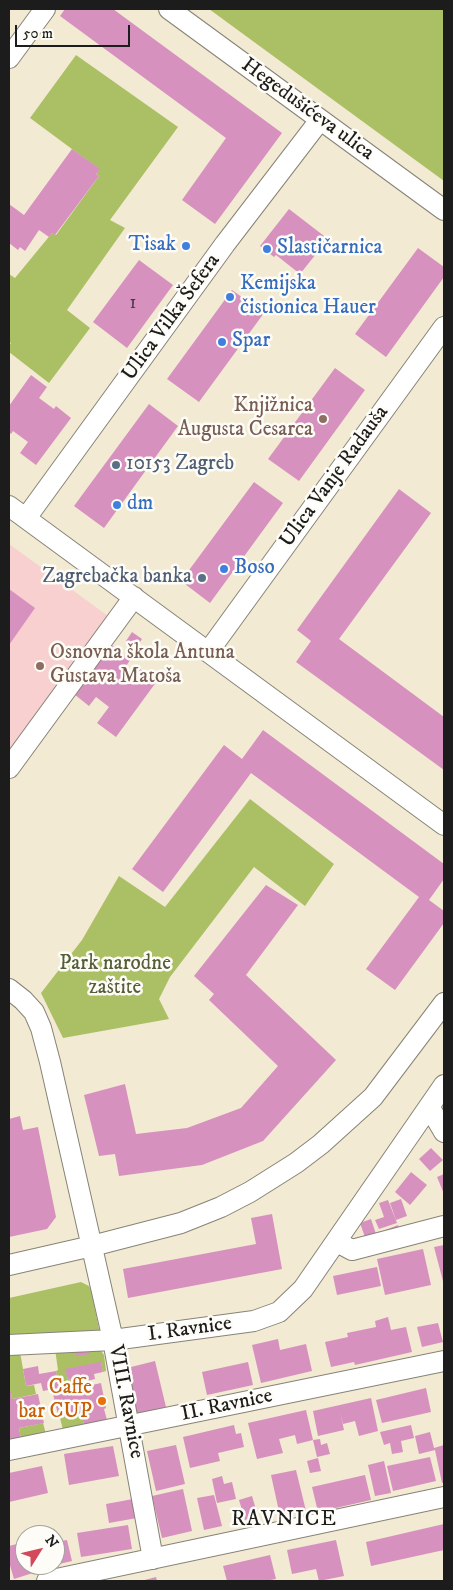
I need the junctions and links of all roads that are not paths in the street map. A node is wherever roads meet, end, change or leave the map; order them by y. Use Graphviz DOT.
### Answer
graph roads {
  1 [pos="45,9"];
  2 [pos="169,9"];
  3 [pos="9,58"];
  4 [pos="320,120"];
  5 [pos="444,210"];
  6 [pos="444,327"];
  7 [pos="9,506"];
  8 [pos="26,518"];
  9 [pos="134,597"];
  10 [pos="208,652"];
  11 [pos="9,768"];
  12 [pos="444,825"];
  13 [pos="9,989"];
  14 [pos="444,1003"];
  15 [pos="444,1085"];
  16 [pos="430,1108"];
  17 [pos="444,1132"];
  18 [pos="444,1226"];
  19 [pos="337,1242"];
  20 [pos="92,1246"];
  21 [pos="9,1265"];
  22 [pos="113,1340"];
  23 [pos="9,1345"];
  24 [pos="444,1361"];
  25 [pos="129,1427"];
  26 [pos="9,1450"];
  27 [pos="444,1497"];
  28 [pos="153,1559"];
  29 [pos="47,1581"];
  1 -- 3 [label="street"];
  2 -- 4 [label="street, Hegedušićeva ulica"];
  4 -- 5 [label="street, Hegedušićeva ulica"];
  4 -- 8 [label="street, Ulica Vilka Šefera"];
  6 -- 10 [label="street, Ulica Vanje Radauša"];
  7 -- 8 [label="street"];
  8 -- 9 [label="street"];
  9 -- 10 [label="street"];
  9 -- 11 [label="street"];
  10 -- 12 [label="street"];
  13 -- 20 [label="street, VIII. Ravnice"];
  14 -- 20 [label="street"];
  15 -- 16 [label="street, I. Ravnice"];
  16 -- 17 [label="street"];
  16 -- 19 [label="street, I. Ravnice"];
  18 -- 19 [label="street"];
  19 -- 22 [label="street, I. Ravnice"];
  20 -- 21 [label="street"];
  20 -- 22 [label="street, VIII. Ravnice"];
  22 -- 23 [label="street, I. Ravnice"];
  22 -- 25 [label="street, VIII. Ravnice"];
  24 -- 25 [label="street, II. Ravnice"];
  25 -- 26 [label="street, II. Ravnice"];
  25 -- 28 [label="street, VIII. Ravnice"];
  27 -- 28 [label="street"];
  28 -- 29 [label="street"];
}
